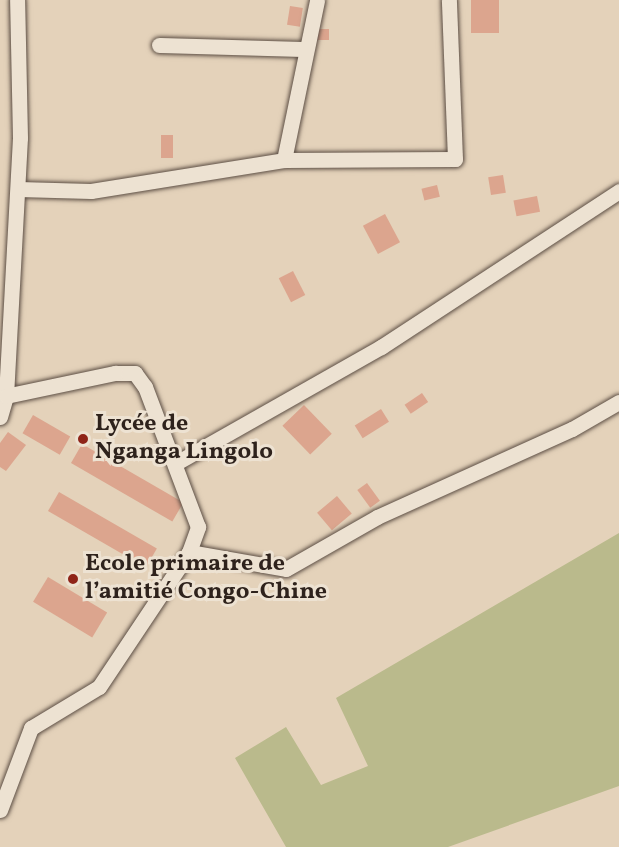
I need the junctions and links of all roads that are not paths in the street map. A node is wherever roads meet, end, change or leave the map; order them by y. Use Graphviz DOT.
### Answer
graph roads {
  1 [pos="17,0"];
  2 [pos="317,0"];
  3 [pos="449,0"];
  4 [pos="159,45"];
  5 [pos="304,49"];
  6 [pos="284,160"];
  7 [pos="18,189"];
  8 [pos="619,191"];
  9 [pos="6,396"];
  10 [pos="619,402"];
  11 [pos="0,417"];
  12 [pos="176,463"];
  13 [pos="189,552"];
  14 [pos="2,790"];
  15 [pos="0,810"];
  1 -- 7 [label="street"];
  2 -- 5 [label="street"];
  3 -- 6 [label="street"];
  4 -- 5 [label="street"];
  5 -- 6 [label="street"];
  6 -- 7 [label="street"];
  7 -- 9 [label="street"];
  8 -- 12 [label="street"];
  9 -- 11 [label="street"];
  9 -- 12 [label="street"];
  10 -- 13 [label="street"];
  12 -- 13 [label="street"];
  13 -- 14 [label="street"];
  14 -- 15 [label="street"];
}
